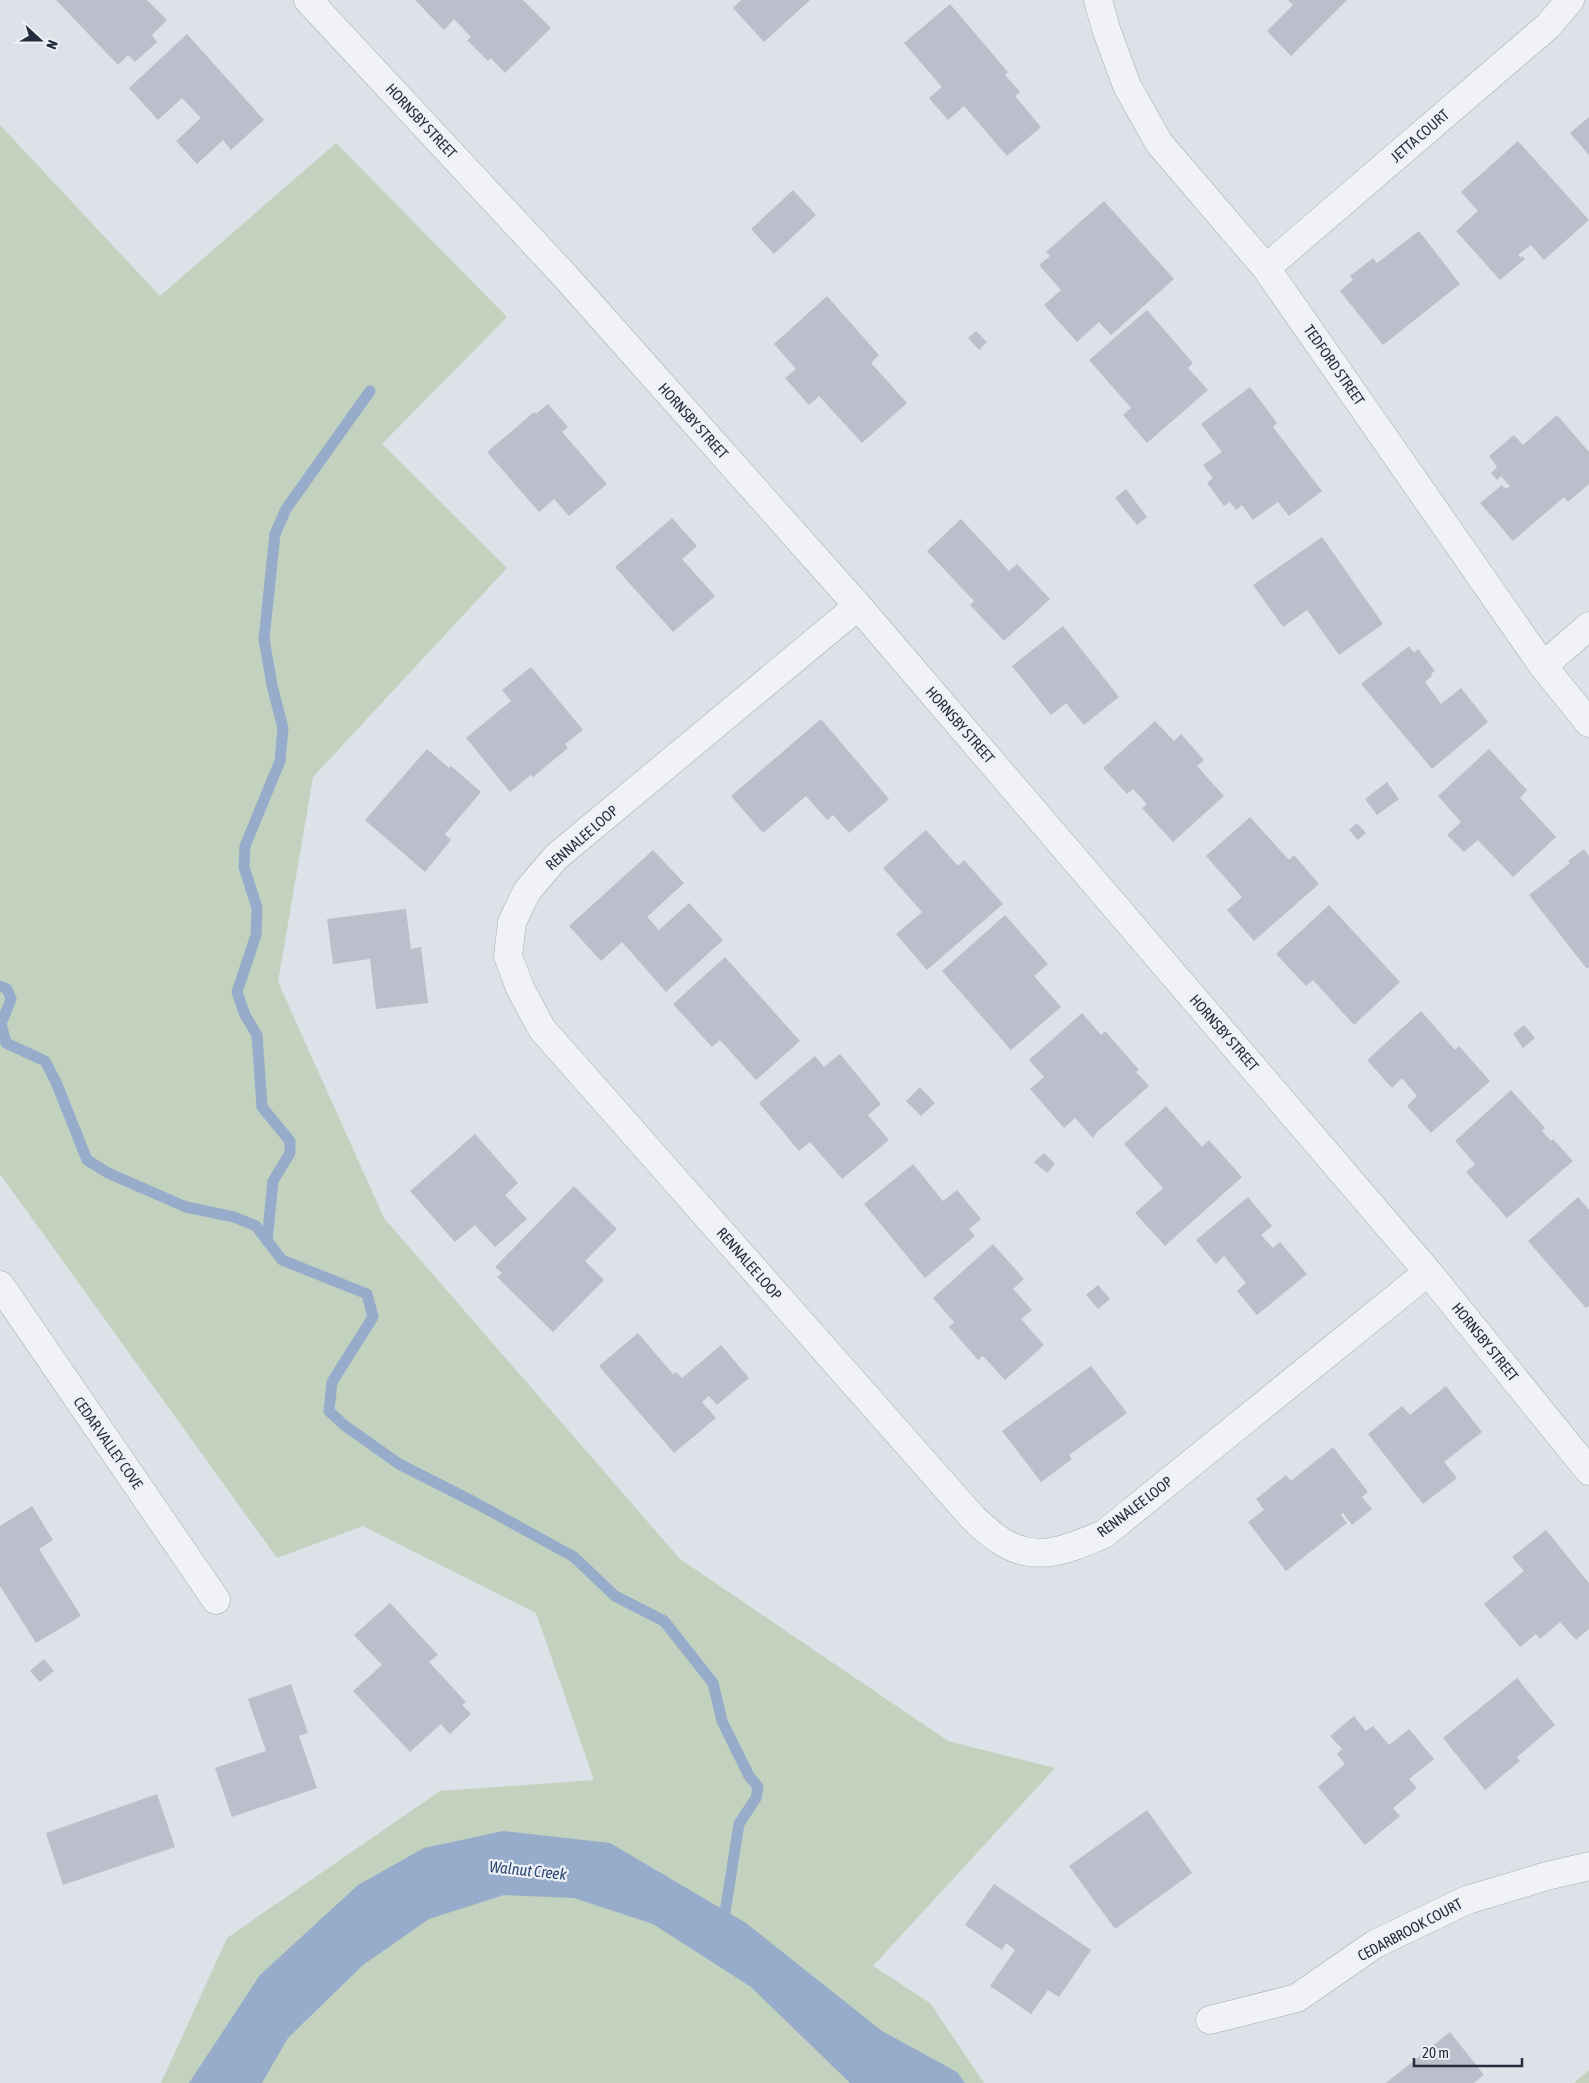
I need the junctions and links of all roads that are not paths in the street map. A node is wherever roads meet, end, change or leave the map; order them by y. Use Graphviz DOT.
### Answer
graph roads {
  1 [pos="308,0"];
  2 [pos="1098,0"];
  3 [pos="1570,0"];
  4 [pos="1266,268"];
  5 [pos="858,606"];
  6 [pos="1589,626"];
  7 [pos="1543,666"];
  8 [pos="1589,723"];
  9 [pos="1428,1272"];
  10 [pos="0,1285"];
  11 [pos="1589,1471"];
  12 [pos="216,1600"];
  13 [pos="1589,1866"];
  14 [pos="1210,2020"];
  1 -- 5 [label="street, HORNSBY STREET"];
  2 -- 4 [label="street, TEDFORD STREET"];
  3 -- 4 [label="street, JETTA COURT"];
  4 -- 7 [label="street, TEDFORD STREET"];
  5 -- 9 [label="street, HORNSBY STREET"];
  5 -- 9 [label="street, RENNALEE LOOP"];
  6 -- 7 [label="street"];
  7 -- 8 [label="street, TEDFORD STREET"];
  9 -- 11 [label="street, HORNSBY STREET"];
  10 -- 12 [label="street, CEDAR VALLEY COVE"];
  13 -- 14 [label="street, CEDARBROOK COURT"];
}
